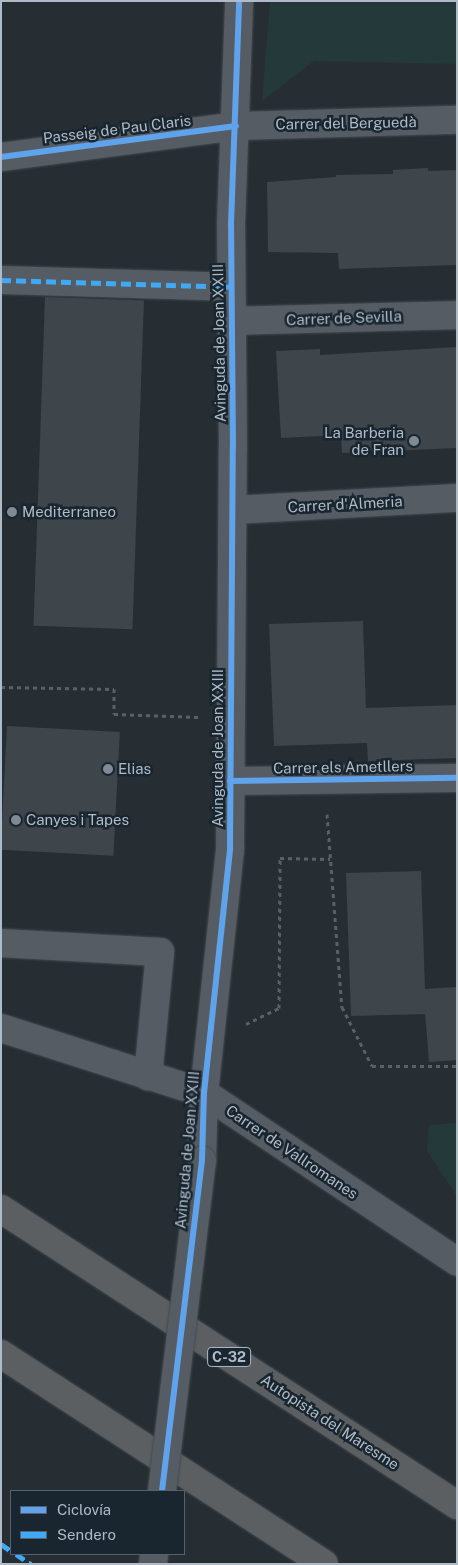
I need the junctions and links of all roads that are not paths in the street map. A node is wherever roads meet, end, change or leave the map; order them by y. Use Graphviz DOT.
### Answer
graph roads {
  1 [pos="240,1"];
  2 [pos="457,120"];
  3 [pos="236,126"];
  4 [pos="1,157"];
  5 [pos="1,280"];
  6 [pos="231,287"];
  7 [pos="457,315"];
  8 [pos="231,321"];
  9 [pos="457,498"];
  10 [pos="233,510"];
  11 [pos="457,778"];
  12 [pos="230,781"];
  13 [pos="1,943"];
  14 [pos="1,1028"];
  15 [pos="148,1076"];
  16 [pos="204,1093"];
  17 [pos="1,1209"];
  18 [pos="457,1262"];
  19 [pos="1,1354"];
  20 [pos="162,1490"];
  21 [pos="457,1505"];
  22 [pos="324,1564"];
  1 -- 3 [label="street, Avinguda de Joan XXIII"];
  2 -- 3 [label="street, Carrer del Berguedà"];
  3 -- 4 [label="street, Passeig de Pau Claris"];
  3 -- 6 [label="street, Avinguda de Joan XXIII"];
  5 -- 6 [label="street"];
  6 -- 8 [label="street, Avinguda de Joan XXIII"];
  7 -- 8 [label="street, Carrer de Sevilla"];
  8 -- 10 [label="street, Avinguda de Joan XXIII"];
  9 -- 10 [label="street, Carrer d'Almeria"];
  10 -- 12 [label="street, Avinguda de Joan XXIII"];
  11 -- 12 [label="street, Carrer els Ametllers"];
  12 -- 16 [label="street, Avinguda de Joan XXIII"];
  13 -- 15 [label="street"];
  14 -- 15 [label="street, Carrer de Vallromanes"];
  15 -- 16 [label="street, Carrer de Vallromanes"];
  16 -- 18 [label="street, Carrer de Vallromanes"];
  16 -- 20 [label="street, Avinguda de Joan XXIII, bridge"];
  17 -- 21 [label="highway, Autopista del Maresme / C-32"];
  19 -- 22 [label="highway"];
}
